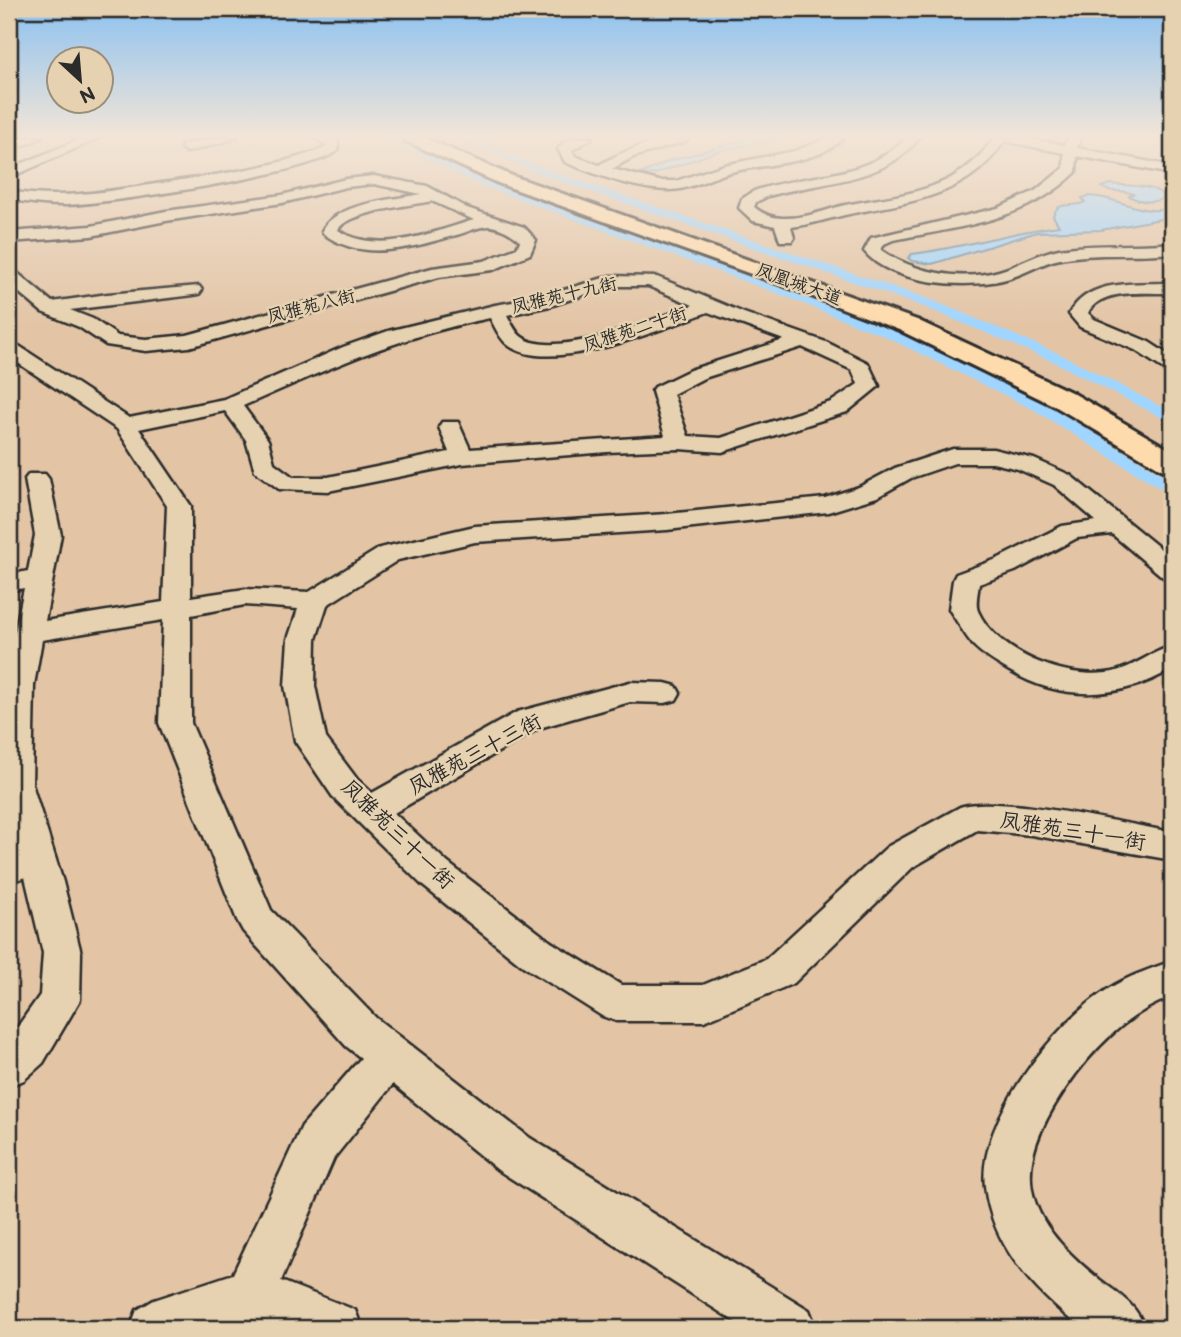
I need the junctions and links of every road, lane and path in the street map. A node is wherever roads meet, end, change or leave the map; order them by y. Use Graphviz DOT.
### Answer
graph roads {
  1 [pos="31,200"];
  2 [pos="62,200"];
  3 [pos="276,200"];
  4 [pos="416,200"];
  5 [pos="440,200"];
  6 [pos="563,200"];
  7 [pos="580,200"];
  8 [pos="750,200"];
  9 [pos="894,200"];
  10 [pos="1027,200"];
  11 [pos="490,220"];
  12 [pos="9,237"];
  13 [pos="1172,248"];
  14 [pos="9,275"];
  15 [pos="1172,288"];
  16 [pos="193,290"];
  17 [pos="709,305"];
  18 [pos="48,309"];
  19 [pos="495,310"];
  20 [pos="803,340"];
  21 [pos="1172,344"];
  22 [pos="9,348"];
  23 [pos="1150,351"];
  24 [pos="1172,366"];
  25 [pos="230,404"];
  26 [pos="125,425"];
  27 [pos="450,427"];
  28 [pos="679,442"];
  29 [pos="1172,450"];
  30 [pos="462,457"];
  31 [pos="1172,463"];
  32 [pos="37,479"];
  33 [pos="1117,526"];
  34 [pos="1172,571"];
  35 [pos="40,577"];
  36 [pos="9,583"];
  37 [pos="314,601"];
  38 [pos="176,608"];
  39 [pos="30,633"];
  40 [pos="1172,656"];
  41 [pos="665,693"];
  42 [pos="370,811"];
  43 [pos="1172,846"];
  44 [pos="23,863"];
  45 [pos="1172,979"];
  46 [pos="390,1055"];
  47 [pos="9,1066"];
  48 [pos="250,1294"];
  49 [pos="155,1328"];
  50 [pos="337,1328"];
  51 [pos="791,1328"];
  52 [pos="1120,1328"];
  1 -- 2 [label="street"];
  3 -- 12 [label="street"];
  4 -- 11 [label="street"];
  5 -- 11 [label="street"];
  6 -- 31 [label="main road, 凤凰城大道"];
  7 -- 29 [label="main road, 凤凰城大道"];
  8 -- 9 [label="street"];
  10 -- 13 [label="street"];
  11 -- 18 [label="street, 凤雅苑八街"];
  14 -- 18 [label="street, 凤雅苑八街"];
  15 -- 23 [label="street"];
  16 -- 18 [label="street"];
  17 -- 19 [label="street, 凤雅苑十九街"];
  17 -- 19 [label="street, 凤雅苑二十街"];
  17 -- 20 [label="street, 凤雅苑十九街"];
  19 -- 25 [label="street, 凤雅苑十九街"];
  20 -- 28 [label="street"];
  20 -- 28 [label="street, 凤雅苑十九街"];
  21 -- 23 [label="street"];
  22 -- 26 [label="street"];
  23 -- 24 [label="street"];
  25 -- 26 [label="street"];
  25 -- 30 [label="street, 凤雅苑十九街"];
  26 -- 38 [label="street"];
  27 -- 30 [label="street"];
  28 -- 30 [label="street, 凤雅苑十九街"];
  32 -- 35 [label="street"];
  33 -- 34 [label="street"];
  33 -- 37 [label="street"];
  33 -- 40 [label="street"];
  35 -- 36 [label="street"];
  35 -- 39 [label="street"];
  37 -- 38 [label="street"];
  37 -- 42 [label="street, 凤雅苑三十一街"];
  38 -- 39 [label="street"];
  38 -- 46 [label="street"];
  39 -- 44 [label="street"];
  41 -- 42 [label="street, 凤雅苑三十三街"];
  42 -- 43 [label="street, 凤雅苑三十一街"];
  44 -- 47 [label="street"];
  45 -- 52 [label="street"];
  46 -- 48 [label="street"];
  46 -- 51 [label="street"];
  48 -- 49 [label="street"];
  48 -- 50 [label="street"];
}
